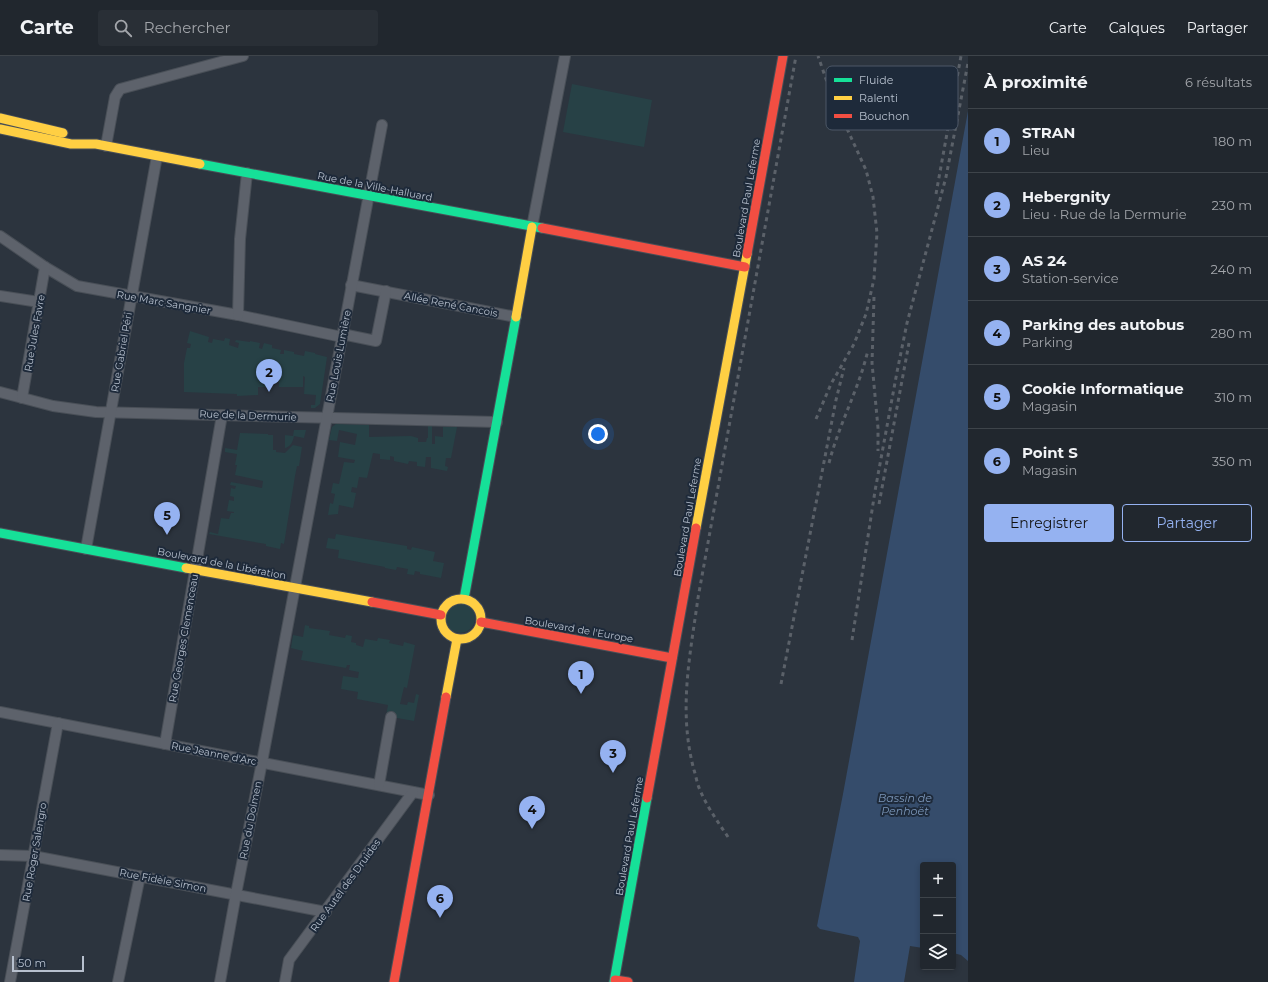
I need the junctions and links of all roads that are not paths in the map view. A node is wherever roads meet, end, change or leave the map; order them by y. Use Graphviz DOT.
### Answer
graph roads {
  1 [pos="243,56"];
  2 [pos="565,56"];
  3 [pos="783,56"];
  4 [pos="0,118"];
  5 [pos="382,125"];
  6 [pos="0,129"];
  7 [pos="101,145"];
  8 [pos="157,156"];
  9 [pos="247,173"];
  10 [pos="368,196"];
  11 [pos="532,227"];
  12 [pos="0,236"];
  13 [pos="45,267"];
  14 [pos="745,267"];
  15 [pos="352,285"];
  16 [pos="386,291"];
  17 [pos="0,296"];
  18 [pos="131,297"];
  19 [pos="39,302"];
  20 [pos="238,315"];
  21 [pos="516,317"];
  22 [pos="342,336"];
  23 [pos="0,392"];
  24 [pos="22,398"];
  25 [pos="111,412"];
  26 [pos="222,415"];
  27 [pos="326,418"];
  28 [pos="498,422"];
  29 [pos="0,533"];
  30 [pos="86,549"];
  31 [pos="195,570"];
  32 [pos="294,588"];
  33 [pos="464,599"];
  34 [pos="441,615"];
  35 [pos="481,622"];
  36 [pos="457,639"];
  37 [pos="672,658"];
  38 [pos="0,712"];
  39 [pos="391,717"];
  40 [pos="58,723"];
  41 [pos="164,744"];
  42 [pos="262,762"];
  43 [pos="379,785"];
  44 [pos="413,792"];
  45 [pos="429,795"];
  46 [pos="0,855"];
  47 [pos="33,856"];
  48 [pos="140,876"];
  49 [pos="236,894"];
  50 [pos="326,912"];
  51 [pos="614,981"];
  52 [pos="10,982"];
  53 [pos="118,982"];
  54 [pos="220,982"];
  55 [pos="285,982"];
  56 [pos="394,982"];
  57 [pos="628,982"];
  1 -- 7 [label="street"];
  2 -- 11 [label="street"];
  3 -- 14 [label="main road, Boulevard Paul Leferme"];
  4 -- 7 [label="main road"];
  5 -- 10 [label="street, Rue Louis Lumière"];
  6 -- 7 [label="main road, Rue de la Ville-Halluard"];
  7 -- 8 [label="main road, Rue de la Ville-Halluard"];
  8 -- 9 [label="main road, Rue de la Ville-Halluard"];
  8 -- 18 [label="street, Rue Gabriel Péri"];
  9 -- 10 [label="main road, Rue de la Ville-Halluard"];
  9 -- 20 [label="street"];
  10 -- 11 [label="main road, Rue de la Ville-Halluard"];
  10 -- 15 [label="street, Rue Louis Lumière"];
  11 -- 14 [label="main road, Rue de la Ville-Halluard"];
  11 -- 21 [label="main road"];
  12 -- 13 [label="street, Rue Marc Sangnier"];
  13 -- 18 [label="street, Rue Marc Sangnier"];
  13 -- 19 [label="street, Rue Jules Favre"];
  14 -- 37 [label="main road, Boulevard Paul Leferme"];
  15 -- 16 [label="street, Allée René Cancois"];
  15 -- 22 [label="street, Rue Louis Lumière"];
  16 -- 21 [label="street, Allée René Cancois"];
  16 -- 22 [label="street, Rue Marc Sangnier"];
  17 -- 19 [label="street"];
  18 -- 20 [label="street, Rue Marc Sangnier"];
  18 -- 25 [label="street, Rue Gabriel Péri"];
  19 -- 24 [label="street, Rue Jules Favre"];
  20 -- 22 [label="street, Rue Marc Sangnier"];
  21 -- 28 [label="main road"];
  22 -- 27 [label="street, Rue Louis Lumière"];
  23 -- 24 [label="street, Rue de la Dermurie"];
  24 -- 25 [label="street, Rue de la Dermurie"];
  25 -- 26 [label="street, Rue de la Dermurie"];
  25 -- 30 [label="street, Rue Gabriel Péri"];
  26 -- 27 [label="street, Rue de la Dermurie"];
  26 -- 31 [label="street, Rue Georges Clemenceau"];
  27 -- 28 [label="street, Rue de la Dermurie"];
  27 -- 32 [label="street, Rue Louis Lumière"];
  28 -- 33 [label="main road"];
  29 -- 30 [label="main road, Boulevard de la Libération"];
  30 -- 31 [label="main road, Boulevard de la Libération"];
  31 -- 32 [label="main road, Boulevard de la Libération"];
  31 -- 41 [label="street, Rue Georges Clemenceau"];
  32 -- 34 [label="main road, Boulevard de la Libération"];
  32 -- 42 [label="street, Rue du Dolmen"];
  33 -- 34 [label="main road"];
  33 -- 35 [label="main road"];
  34 -- 36 [label="main road"];
  35 -- 36 [label="main road"];
  35 -- 37 [label="main road, Boulevard de l'Europe"];
  36 -- 45 [label="main road"];
  37 -- 51 [label="main road, Boulevard Paul Leferme"];
  38 -- 40 [label="street, Rue Jeanne d'Arc"];
  39 -- 43 [label="street"];
  40 -- 41 [label="street, Rue Jeanne d'Arc"];
  40 -- 47 [label="street, Rue Roger Salengro"];
  41 -- 42 [label="street, Rue Jeanne d'Arc"];
  42 -- 43 [label="street, Rue Jeanne d'Arc"];
  42 -- 49 [label="street, Rue du Dolmen"];
  43 -- 44 [label="street, Rue Jeanne d'Arc"];
  44 -- 45 [label="street, Rue Jeanne d'Arc"];
  44 -- 50 [label="street, Rue Autel des Druides"];
  45 -- 56 [label="main road"];
  46 -- 47 [label="street, Rue Fidèle Simon"];
  47 -- 48 [label="street, Rue Fidèle Simon"];
  47 -- 52 [label="street, Rue Roger Salengro"];
  48 -- 49 [label="street, Rue Fidèle Simon"];
  48 -- 53 [label="street"];
  49 -- 50 [label="street, Rue Fidèle Simon"];
  49 -- 54 [label="street, Rue du Dolmen"];
  50 -- 55 [label="street, Rue Autel des Druides"];
  51 -- 57 [label="main road"];
}
